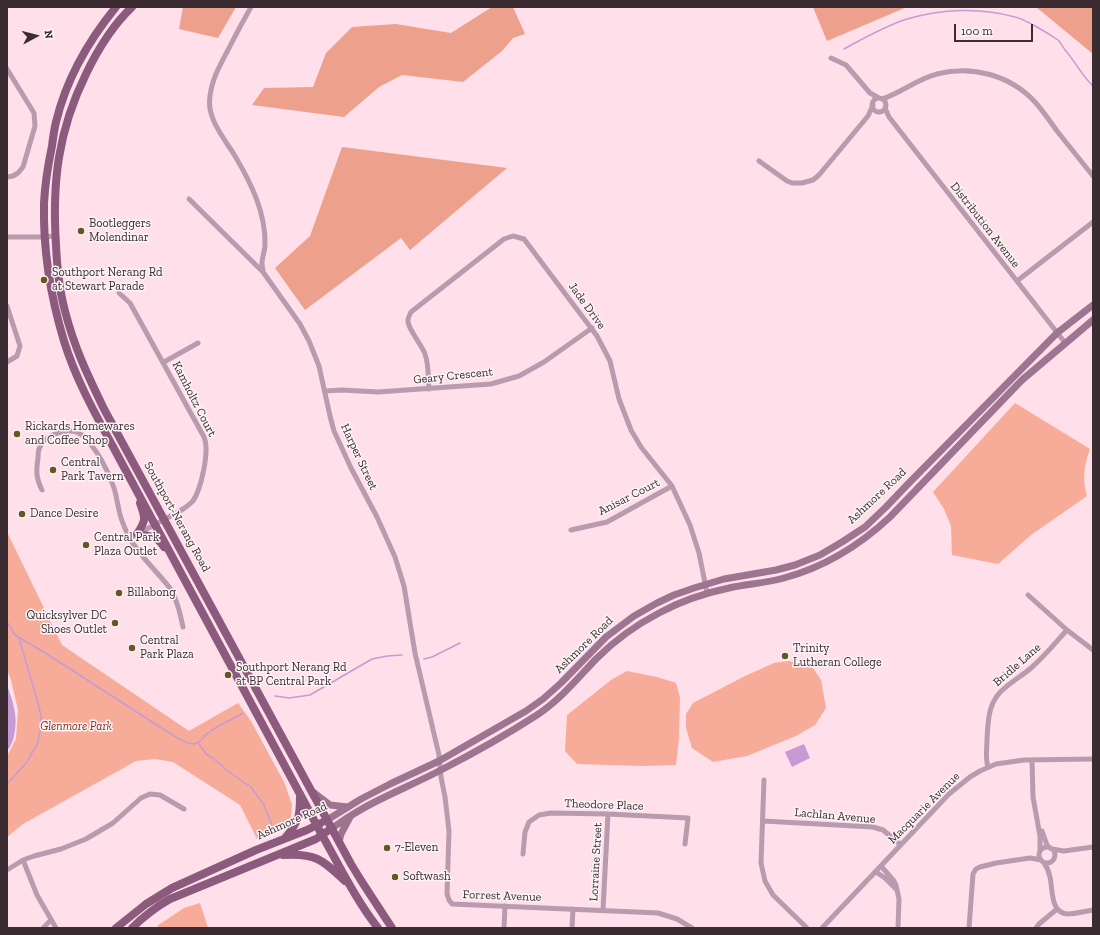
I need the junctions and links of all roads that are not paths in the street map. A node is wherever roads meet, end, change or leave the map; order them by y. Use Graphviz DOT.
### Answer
graph roads {
  1 [pos="116,7"];
  2 [pos="132,7"];
  3 [pos="251,7"];
  4 [pos="831,58"];
  5 [pos="7,69"];
  6 [pos="870,93"];
  7 [pos="891,96"];
  8 [pos="881,99"];
  9 [pos="873,104"];
  10 [pos="882,109"];
  11 [pos="868,116"];
  12 [pos="759,161"];
  13 [pos="1093,176"];
  14 [pos="7,177"];
  15 [pos="189,199"];
  16 [pos="1093,222"];
  17 [pos="55,236"];
  18 [pos="7,237"];
  19 [pos="45,237"];
  20 [pos="263,272"];
  21 [pos="1017,281"];
  22 [pos="119,293"];
  23 [pos="1093,305"];
  24 [pos="7,306"];
  25 [pos="1093,320"];
  26 [pos="592,328"];
  27 [pos="1058,333"];
  28 [pos="198,343"];
  29 [pos="1066,344"];
  30 [pos="7,362"];
  31 [pos="164,362"];
  32 [pos="429,389"];
  33 [pos="325,391"];
  34 [pos="672,486"];
  35 [pos="42,490"];
  36 [pos="138,492"];
  37 [pos="164,520"];
  38 [pos="156,524"];
  39 [pos="571,530"];
  40 [pos="138,534"];
  41 [pos="130,538"];
  42 [pos="171,554"];
  43 [pos="705,584"];
  44 [pos="707,594"];
  45 [pos="1028,595"];
  46 [pos="183,627"];
  47 [pos="1067,630"];
  48 [pos="1093,650"];
  49 [pos="1093,759"];
  50 [pos="1032,760"];
  51 [pos="439,761"];
  52 [pos="988,767"];
  53 [pos="440,770"];
  54 [pos="764,780"];
  55 [pos="312,791"];
  56 [pos="300,793"];
  57 [pos="348,807"];
  58 [pos="184,808"];
  59 [pos="608,814"];
  60 [pos="350,817"];
  61 [pos="327,820"];
  62 [pos="763,821"];
  63 [pos="1038,821"];
  64 [pos="317,825"];
  65 [pos="332,828"];
  66 [pos="322,835"];
  67 [pos="285,839"];
  68 [pos="339,842"];
  69 [pos="685,844"];
  70 [pos="901,845"];
  71 [pos="1093,847"];
  72 [pos="1051,848"];
  73 [pos="1064,851"];
  74 [pos="1039,852"];
  75 [pos="523,854"];
  76 [pos="278,856"];
  77 [pos="1030,858"];
  78 [pos="1053,859"];
  79 [pos="23,860"];
  80 [pos="1042,861"];
  81 [pos="881,866"];
  82 [pos="7,870"];
  83 [pos="876,872"];
  84 [pos="1050,878"];
  85 [pos="352,887"];
  86 [pos="896,890"];
  87 [pos="504,906"];
  88 [pos="1057,908"];
  89 [pos="573,909"];
  90 [pos="604,910"];
  91 [pos="1093,910"];
  92 [pos="51,920"];
  93 [pos="43,928"];
  94 [pos="56,928"];
  95 [pos="116,928"];
  96 [pos="132,928"];
  97 [pos="378,928"];
  98 [pos="392,928"];
  99 [pos="504,928"];
  100 [pos="572,928"];
  101 [pos="692,928"];
  102 [pos="807,928"];
  103 [pos="822,928"];
  104 [pos="898,928"];
  105 [pos="969,928"];
  106 [pos="1036,928"];
  1 -- 19 [label="main road, Southport-Nerang Road"];
  2 -- 17 [label="main road, Southport-Nerang Road"];
  3 -- 20 [label="street"];
  4 -- 6 [label="street"];
  5 -- 14 [label="street"];
  6 -- 8 [label="street"];
  6 -- 9 [label="street"];
  7 -- 8 [label="street"];
  7 -- 10 [label="street"];
  7 -- 13 [label="street"];
  8 -- 9 [label="street"];
  8 -- 10 [label="street"];
  9 -- 10 [label="street"];
  9 -- 11 [label="street"];
  10 -- 11 [label="street"];
  10 -- 21 [label="street, Distribution Avenue"];
  11 -- 12 [label="street"];
  15 -- 20 [label="street, Harper Street"];
  16 -- 21 [label="street"];
  17 -- 19 [label="street"];
  17 -- 37 [label="main road, Southport-Nerang Road"];
  18 -- 19 [label="street"];
  19 -- 36 [label="main road, Southport-Nerang Road"];
  20 -- 33 [label="street, Harper Street"];
  21 -- 27 [label="street, Distribution Avenue"];
  22 -- 31 [label="street, Kamholtz Court"];
  23 -- 27 [label="main road, Ashmore Road"];
  24 -- 30 [label="street"];
  25 -- 29 [label="main road, Ashmore Road"];
  26 -- 32 [label="street, Geary Crescent"];
  26 -- 32 [label="street, Jade Drive"];
  26 -- 34 [label="street, Jade Drive"];
  27 -- 29 [label="street, Distribution Avenue"];
  27 -- 43 [label="main road, Ashmore Road"];
  28 -- 31 [label="street"];
  29 -- 44 [label="main road, Ashmore Road"];
  31 -- 37 [label="street, Kamholtz Court"];
  32 -- 33 [label="street, Geary Crescent"];
  33 -- 51 [label="street, Harper Street"];
  34 -- 39 [label="street, Anisar Court"];
  34 -- 43 [label="street, Jade Drive"];
  35 -- 41 [label="street"];
  36 -- 38 [label="main road, Southport-Nerang Road"];
  36 -- 40 [label="main road"];
  37 -- 38 [label="street, Kamholtz Court"];
  37 -- 55 [label="main road, Southport-Nerang Road"];
  38 -- 40 [label="street, Kamholtz Court"];
  38 -- 42 [label="main road, Southport-Nerang Road"];
  40 -- 41 [label="street, Kamholtz Court"];
  40 -- 42 [label="main road"];
  41 -- 46 [label="street"];
  42 -- 56 [label="main road, Southport-Nerang Road"];
  43 -- 44 [label="street, Jade Drive"];
  43 -- 51 [label="main road, Ashmore Road"];
  44 -- 53 [label="main road, Ashmore Road"];
  45 -- 47 [label="street"];
  47 -- 48 [label="street"];
  47 -- 52 [label="street, Bridle Lane"];
  49 -- 50 [label="street, Macquarie Avenue"];
  50 -- 52 [label="street, Macquarie Avenue"];
  50 -- 63 [label="street"];
  51 -- 53 [label="street, Forrest Avenue"];
  51 -- 57 [label="main road, Ashmore Road"];
  52 -- 70 [label="street, Macquarie Avenue"];
  53 -- 60 [label="main road, Ashmore Road"];
  53 -- 87 [label="street, Forrest Avenue"];
  54 -- 62 [label="street"];
  55 -- 57 [label="main road"];
  55 -- 61 [label="main road, Southport-Nerang Road"];
  56 -- 64 [label="main road, Southport-Nerang Road"];
  56 -- 67 [label="main road"];
  57 -- 61 [label="main road, Ashmore Road"];
  58 -- 79 [label="street"];
  59 -- 69 [label="street, Theodore Place"];
  59 -- 75 [label="street, Theodore Place"];
  59 -- 90 [label="street, Lorraine Street"];
  60 -- 65 [label="main road, Ashmore Road"];
  60 -- 68 [label="main road"];
  61 -- 64 [label="main road, Ashmore Road"];
  61 -- 65 [label="main road, Southport-Nerang Road"];
  62 -- 70 [label="street, Lachlan Avenue"];
  62 -- 102 [label="street"];
  63 -- 72 [label="street"];
  63 -- 74 [label="street"];
  64 -- 66 [label="main road, Southport-Nerang Road"];
  64 -- 67 [label="main road, Ashmore Road"];
  65 -- 66 [label="main road, Ashmore Road"];
  65 -- 68 [label="main road, Southport-Nerang Road"];
  66 -- 76 [label="main road, Ashmore Road"];
  66 -- 85 [label="main road, Southport-Nerang Road"];
  67 -- 95 [label="main road, Ashmore Road"];
  68 -- 98 [label="main road, Southport-Nerang Road"];
  70 -- 81 [label="street, Macquarie Avenue"];
  71 -- 73 [label="street"];
  72 -- 73 [label="street"];
  72 -- 74 [label="street"];
  72 -- 78 [label="street"];
  73 -- 78 [label="street"];
  74 -- 77 [label="street"];
  74 -- 80 [label="street"];
  76 -- 85 [label="main road"];
  76 -- 96 [label="main road, Ashmore Road"];
  77 -- 80 [label="street"];
  77 -- 105 [label="street"];
  78 -- 80 [label="street"];
  78 -- 84 [label="street"];
  79 -- 82 [label="street"];
  79 -- 92 [label="street"];
  80 -- 84 [label="street"];
  81 -- 83 [label="street, Macquarie Avenue"];
  81 -- 86 [label="street"];
  83 -- 86 [label="street"];
  83 -- 103 [label="street, Macquarie Avenue"];
  84 -- 88 [label="street"];
  85 -- 97 [label="main road, Southport-Nerang Road"];
  86 -- 104 [label="street"];
  87 -- 89 [label="street, Forrest Avenue"];
  87 -- 99 [label="street"];
  88 -- 91 [label="street"];
  88 -- 106 [label="street"];
  89 -- 90 [label="street, Forrest Avenue"];
  89 -- 100 [label="street"];
  90 -- 101 [label="street, Forrest Avenue"];
  92 -- 93 [label="street"];
  92 -- 94 [label="street"];
}
